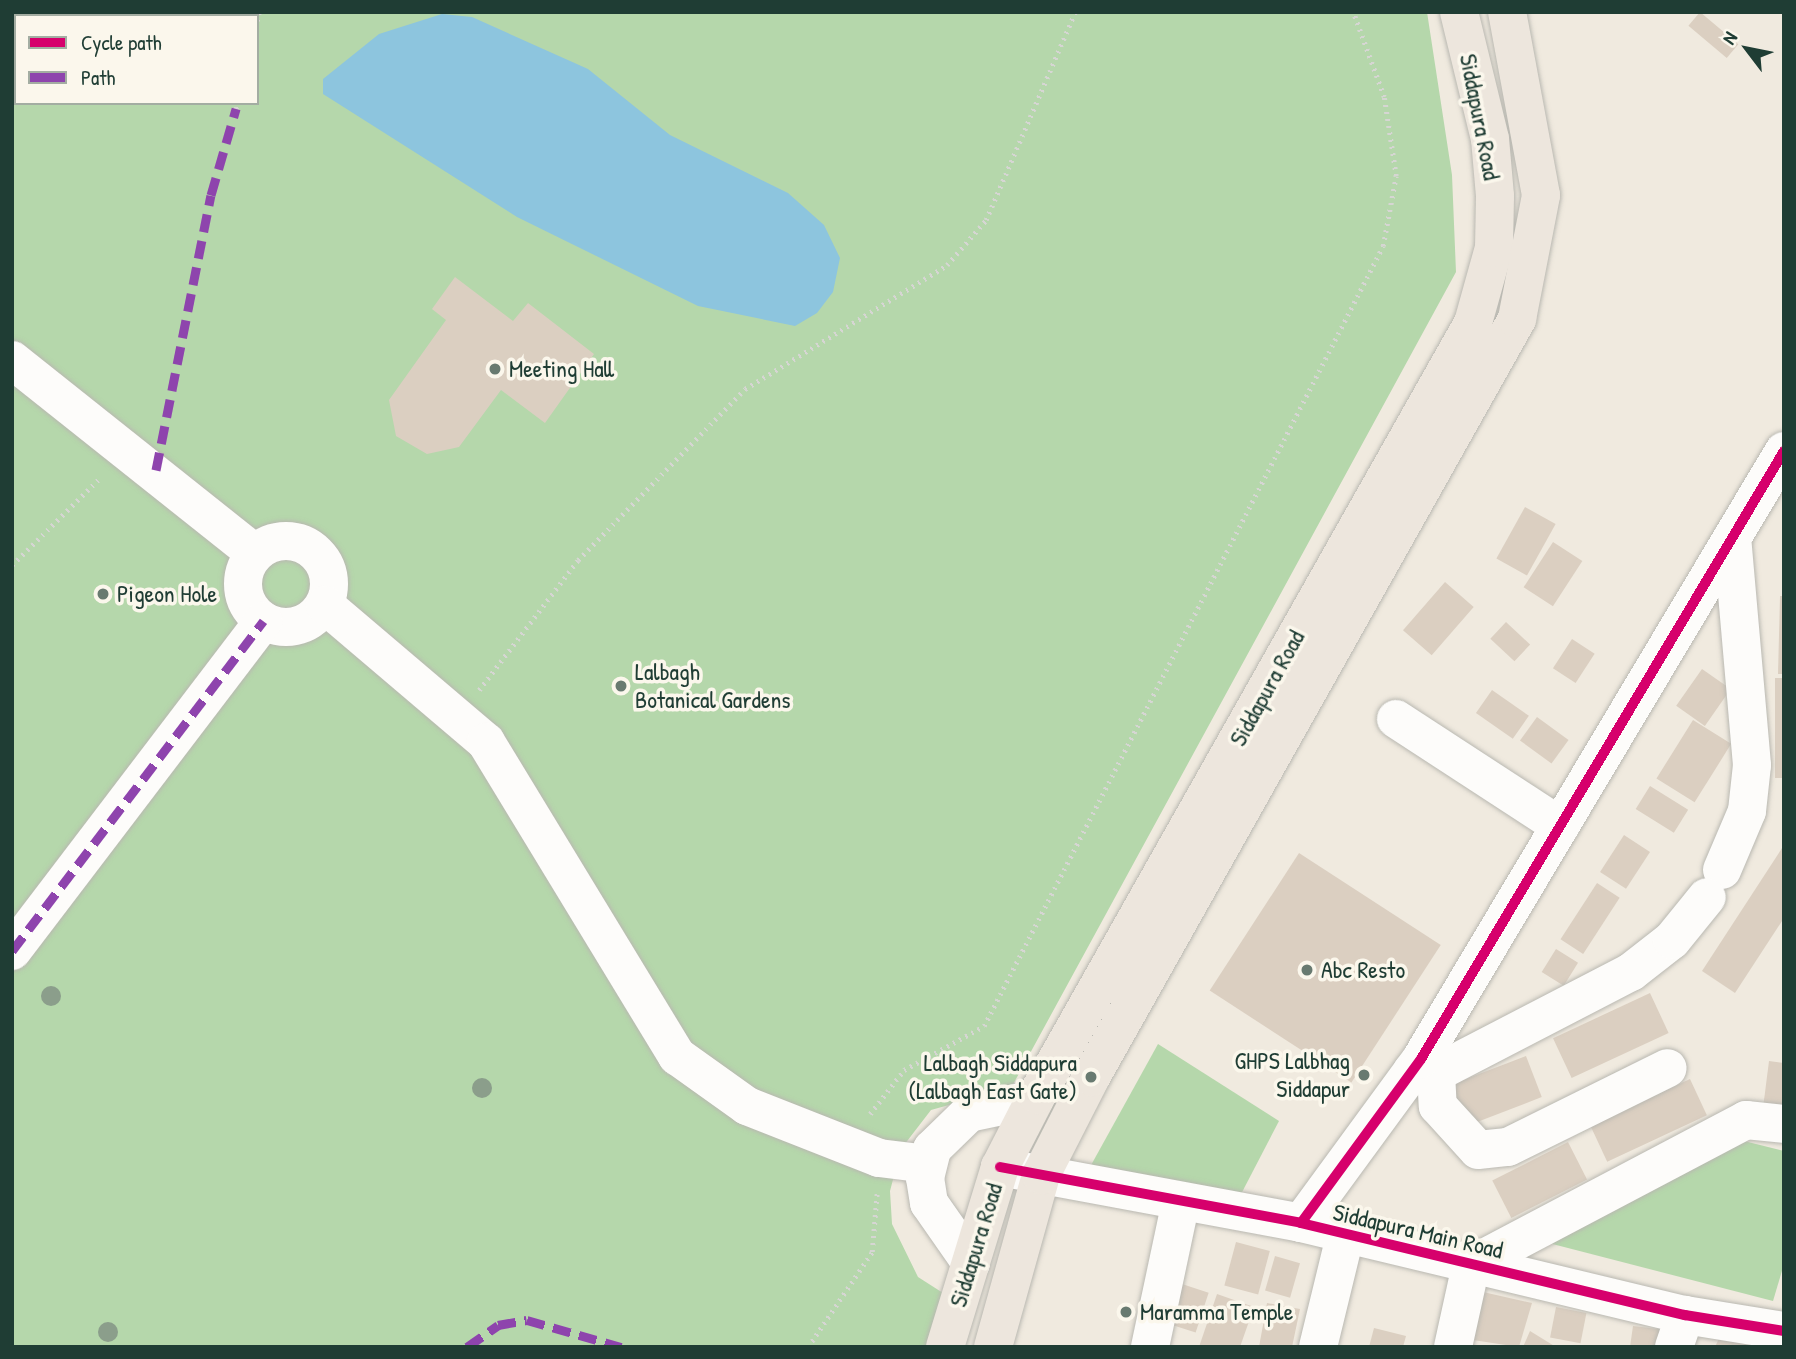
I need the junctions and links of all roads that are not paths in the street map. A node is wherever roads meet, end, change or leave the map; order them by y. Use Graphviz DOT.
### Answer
graph roads {
  1 [pos="1459,12"];
  2 [pos="1507,12"];
  3 [pos="12,360"];
  4 [pos="1784,451"];
  5 [pos="1731,538"];
  6 [pos="255,553"];
  7 [pos="325,605"];
  8 [pos="263,621"];
  9 [pos="1396,719"];
  10 [pos="1560,826"];
  11 [pos="12,951"];
  12 [pos="1668,1068"];
  13 [pos="1424,1072"];
  14 [pos="1035,1099"];
  15 [pos="1784,1124"];
  16 [pos="927,1164"];
  17 [pos="1000,1167"];
  18 [pos="1041,1175"];
  19 [pos="1181,1201"];
  20 [pos="1301,1223"];
  21 [pos="1345,1236"];
  22 [pos="971,1263"];
  23 [pos="1471,1265"];
  24 [pos="1679,1331"];
  25 [pos="1784,1331"];
  26 [pos="945,1347"];
  27 [pos="993,1347"];
  28 [pos="1150,1347"];
  29 [pos="1318,1347"];
  30 [pos="1453,1347"];
  1 -- 14 [label="main road, Siddapura Road"];
  2 -- 18 [label="main road, Siddapura Road"];
  3 -- 6 [label="street"];
  4 -- 5 [label="street"];
  5 -- 10 [label="street"];
  5 -- 13 [label="street"];
  6 -- 7 [label="street"];
  6 -- 8 [label="street"];
  7 -- 8 [label="street"];
  7 -- 16 [label="street"];
  8 -- 11 [label="street"];
  9 -- 10 [label="street"];
  10 -- 13 [label="street"];
  12 -- 13 [label="street"];
  13 -- 20 [label="street"];
  14 -- 16 [label="street"];
  14 -- 17 [label="main road, Siddapura Road"];
  15 -- 23 [label="street"];
  16 -- 22 [label="street"];
  17 -- 18 [label="street, Siddapura Main Road"];
  17 -- 22 [label="main road, Siddapura Road"];
  18 -- 19 [label="street, Siddapura Main Road"];
  18 -- 27 [label="main road, Siddapura Road"];
  19 -- 20 [label="street, Siddapura Main Road"];
  19 -- 28 [label="street"];
  20 -- 21 [label="street, Siddapura Main Road"];
  21 -- 23 [label="street, Siddapura Main Road"];
  21 -- 29 [label="street"];
  22 -- 26 [label="main road, Siddapura Road"];
  23 -- 24 [label="street, Siddapura Main Road"];
  23 -- 30 [label="street"];
  24 -- 25 [label="street, Siddapura Main Road"];
}
